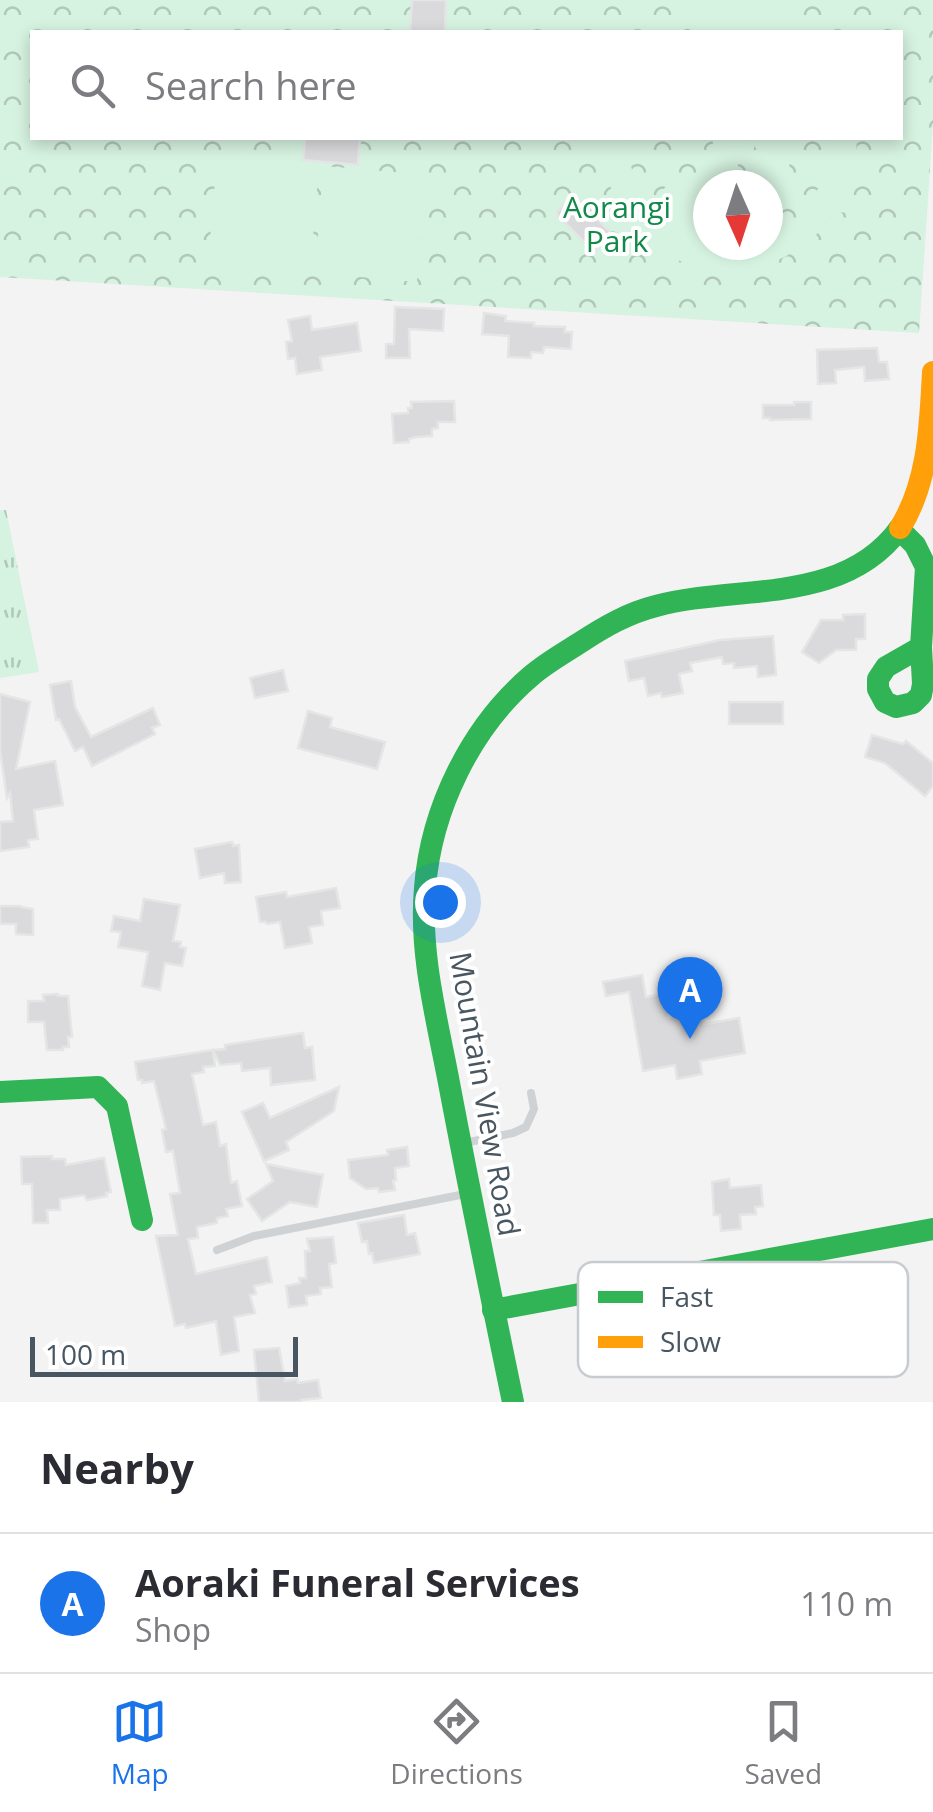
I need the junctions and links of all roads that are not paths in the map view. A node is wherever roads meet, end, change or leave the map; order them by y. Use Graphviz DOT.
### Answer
graph roads {
  1 [pos="933,372"];
  2 [pos="899,528"];
  3 [pos="921,647"];
  4 [pos="0,1092"];
  5 [pos="532,1093"];
  6 [pos="461,1144"];
  7 [pos="470,1193"];
  8 [pos="142,1220"];
  9 [pos="933,1228"];
  10 [pos="217,1250"];
  11 [pos="751,1262"];
  12 [pos="578,1294"];
  13 [pos="493,1310"];
  14 [pos="512,1402"];
  1 -- 2 [label="street, Mountain View Road"];
  2 -- 3 [label="street"];
  2 -- 6 [label="street, Mountain View Road"];
  4 -- 8 [label="street"];
  5 -- 6 [label="lane"];
  6 -- 7 [label="street, Mountain View Road"];
  7 -- 10 [label="lane"];
  7 -- 13 [label="street, Mountain View Road"];
  9 -- 11 [label="street"];
  12 -- 13 [label="street"];
  13 -- 14 [label="street, Mountain View Road"];
}
